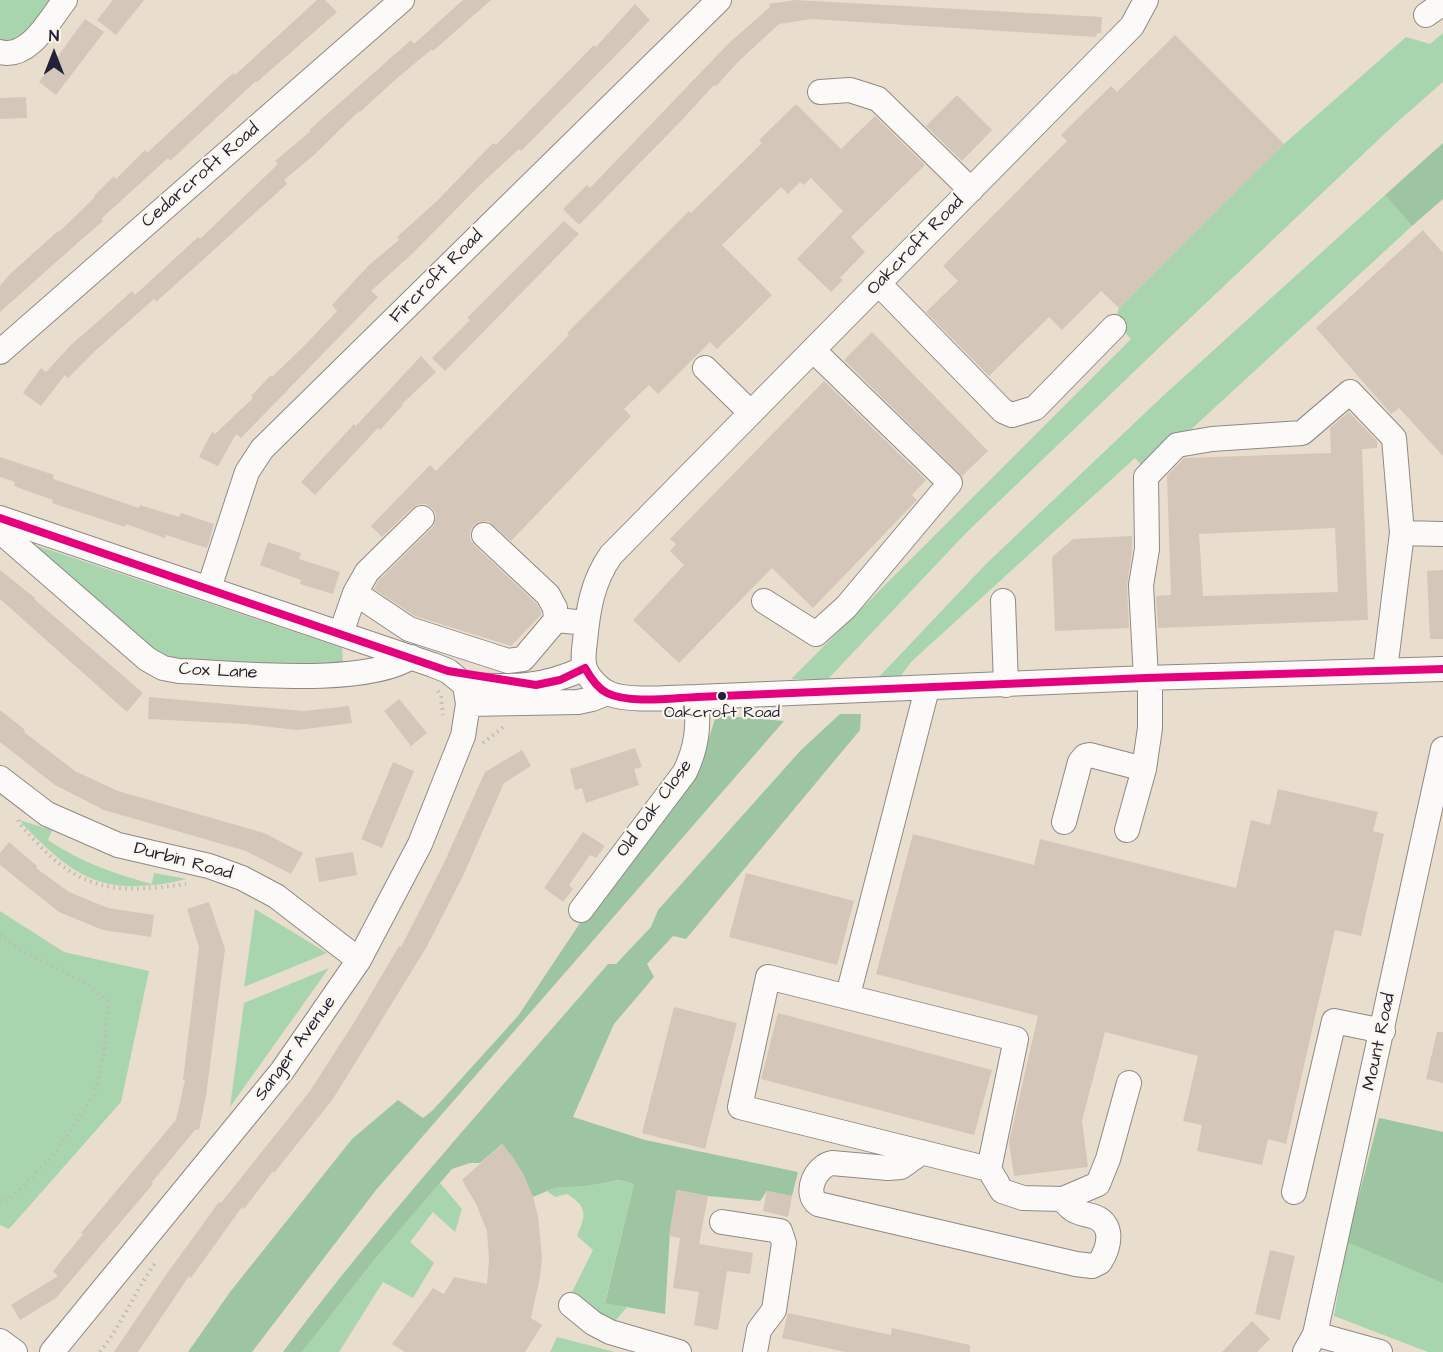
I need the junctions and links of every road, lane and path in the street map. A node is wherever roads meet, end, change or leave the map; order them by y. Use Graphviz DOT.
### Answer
graph roads {
  1 [pos="65,0"];
  2 [pos="402,0"];
  3 [pos="719,0"];
  4 [pos="1146,0"];
  5 [pos="0,52"];
  6 [pos="820,92"];
  7 [pos="971,190"];
  8 [pos="879,284"];
  9 [pos="1114,327"];
  10 [pos="813,350"];
  11 [pos="0,352"];
  12 [pos="705,368"];
  13 [pos="751,413"];
  14 [pos="0,518"];
  15 [pos="422,518"];
  16 [pos="0,531"];
  17 [pos="1402,533"];
  18 [pos="1443,534"];
  19 [pos="484,535"];
  20 [pos="209,588"];
  21 [pos="355,593"];
  22 [pos="764,601"];
  23 [pos="1003,602"];
  24 [pos="556,620"];
  25 [pos="587,623"];
  26 [pos="341,633"];
  27 [pos="416,659"];
  28 [pos="1443,669"];
  29 [pos="1385,670"];
  30 [pos="1148,678"];
  31 [pos="595,681"];
  32 [pos="1006,685"];
  33 [pos="460,687"];
  34 [pos="927,689"];
  35 [pos="536,693"];
  36 [pos="697,697"];
  37 [pos="444,718"];
  38 [pos="508,724"];
  39 [pos="1443,750"];
  40 [pos="450,769"];
  41 [pos="1144,769"];
  42 [pos="0,778"];
  43 [pos="1064,822"];
  44 [pos="1128,830"];
  45 [pos="580,910"];
  46 [pos="0,934"];
  47 [pos="359,960"];
  48 [pos="848,995"];
  49 [pos="1383,1031"];
  50 [pos="1129,1083"];
  51 [pos="922,1152"];
  52 [pos="989,1169"];
  53 [pos="1294,1192"];
  54 [pos="1062,1199"];
  55 [pos="0,1202"];
  56 [pos="722,1222"];
  57 [pos="571,1305"];
  58 [pos="0,1341"];
  59 [pos="1310,1343"];
  60 [pos="15,1352"];
  61 [pos="52,1352"];
  62 [pos="679,1352"];
  63 [pos="755,1352"];
  64 [pos="1380,1352"];
  1 -- 5 [label="street"];
  2 -- 11 [label="street, Cedarcroft Road"];
  3 -- 20 [label="street, Fircroft Road"];
  4 -- 7 [label="street, Oakcroft Road"];
  6 -- 7 [label="street"];
  7 -- 8 [label="street, Oakcroft Road"];
  8 -- 9 [label="street"];
  8 -- 10 [label="street, Oakcroft Road"];
  10 -- 13 [label="street, Oakcroft Road"];
  10 -- 22 [label="street"];
  12 -- 13 [label="street"];
  13 -- 25 [label="street, Oakcroft Road"];
  14 -- 20 [label="street"];
  15 -- 21 [label="street"];
  16 -- 27 [label="street, Cox Lane"];
  17 -- 18 [label="street"];
  17 -- 29 [label="street"];
  17 -- 30 [label="street"];
  19 -- 24 [label="street"];
  20 -- 26 [label="street"];
  21 -- 24 [label="street"];
  21 -- 26 [label="street"];
  23 -- 32 [label="street"];
  24 -- 25 [label="street"];
  25 -- 31 [label="street, Oakcroft Road"];
  26 -- 27 [label="street"];
  27 -- 33 [label="street"];
  27 -- 37 [label="path"];
  28 -- 29 [label="street"];
  29 -- 30 [label="street"];
  30 -- 32 [label="street"];
  30 -- 41 [label="street"];
  31 -- 35 [label="street"];
  31 -- 36 [label="street"];
  32 -- 34 [label="street"];
  33 -- 35 [label="street"];
  33 -- 35 [label="street"];
  33 -- 40 [label="street, Sanger Avenue"];
  34 -- 36 [label="street"];
  34 -- 48 [label="street"];
  36 -- 45 [label="street, Old Oak Close"];
  38 -- 40 [label="path"];
  39 -- 49 [label="street, Mount Road"];
  40 -- 47 [label="street, Sanger Avenue"];
  41 -- 43 [label="street"];
  41 -- 44 [label="street"];
  42 -- 47 [label="street, Durbin Road"];
  46 -- 55 [label="path"];
  47 -- 61 [label="street, Sanger Avenue"];
  48 -- 51 [label="street"];
  48 -- 52 [label="street"];
  49 -- 53 [label="street"];
  49 -- 59 [label="street, Mount Road"];
  50 -- 54 [label="street"];
  51 -- 52 [label="street"];
  51 -- 54 [label="street"];
  52 -- 54 [label="street"];
  56 -- 63 [label="street"];
  57 -- 62 [label="street"];
  58 -- 60 [label="street"];
  59 -- 64 [label="street, Mount Road"];
}
